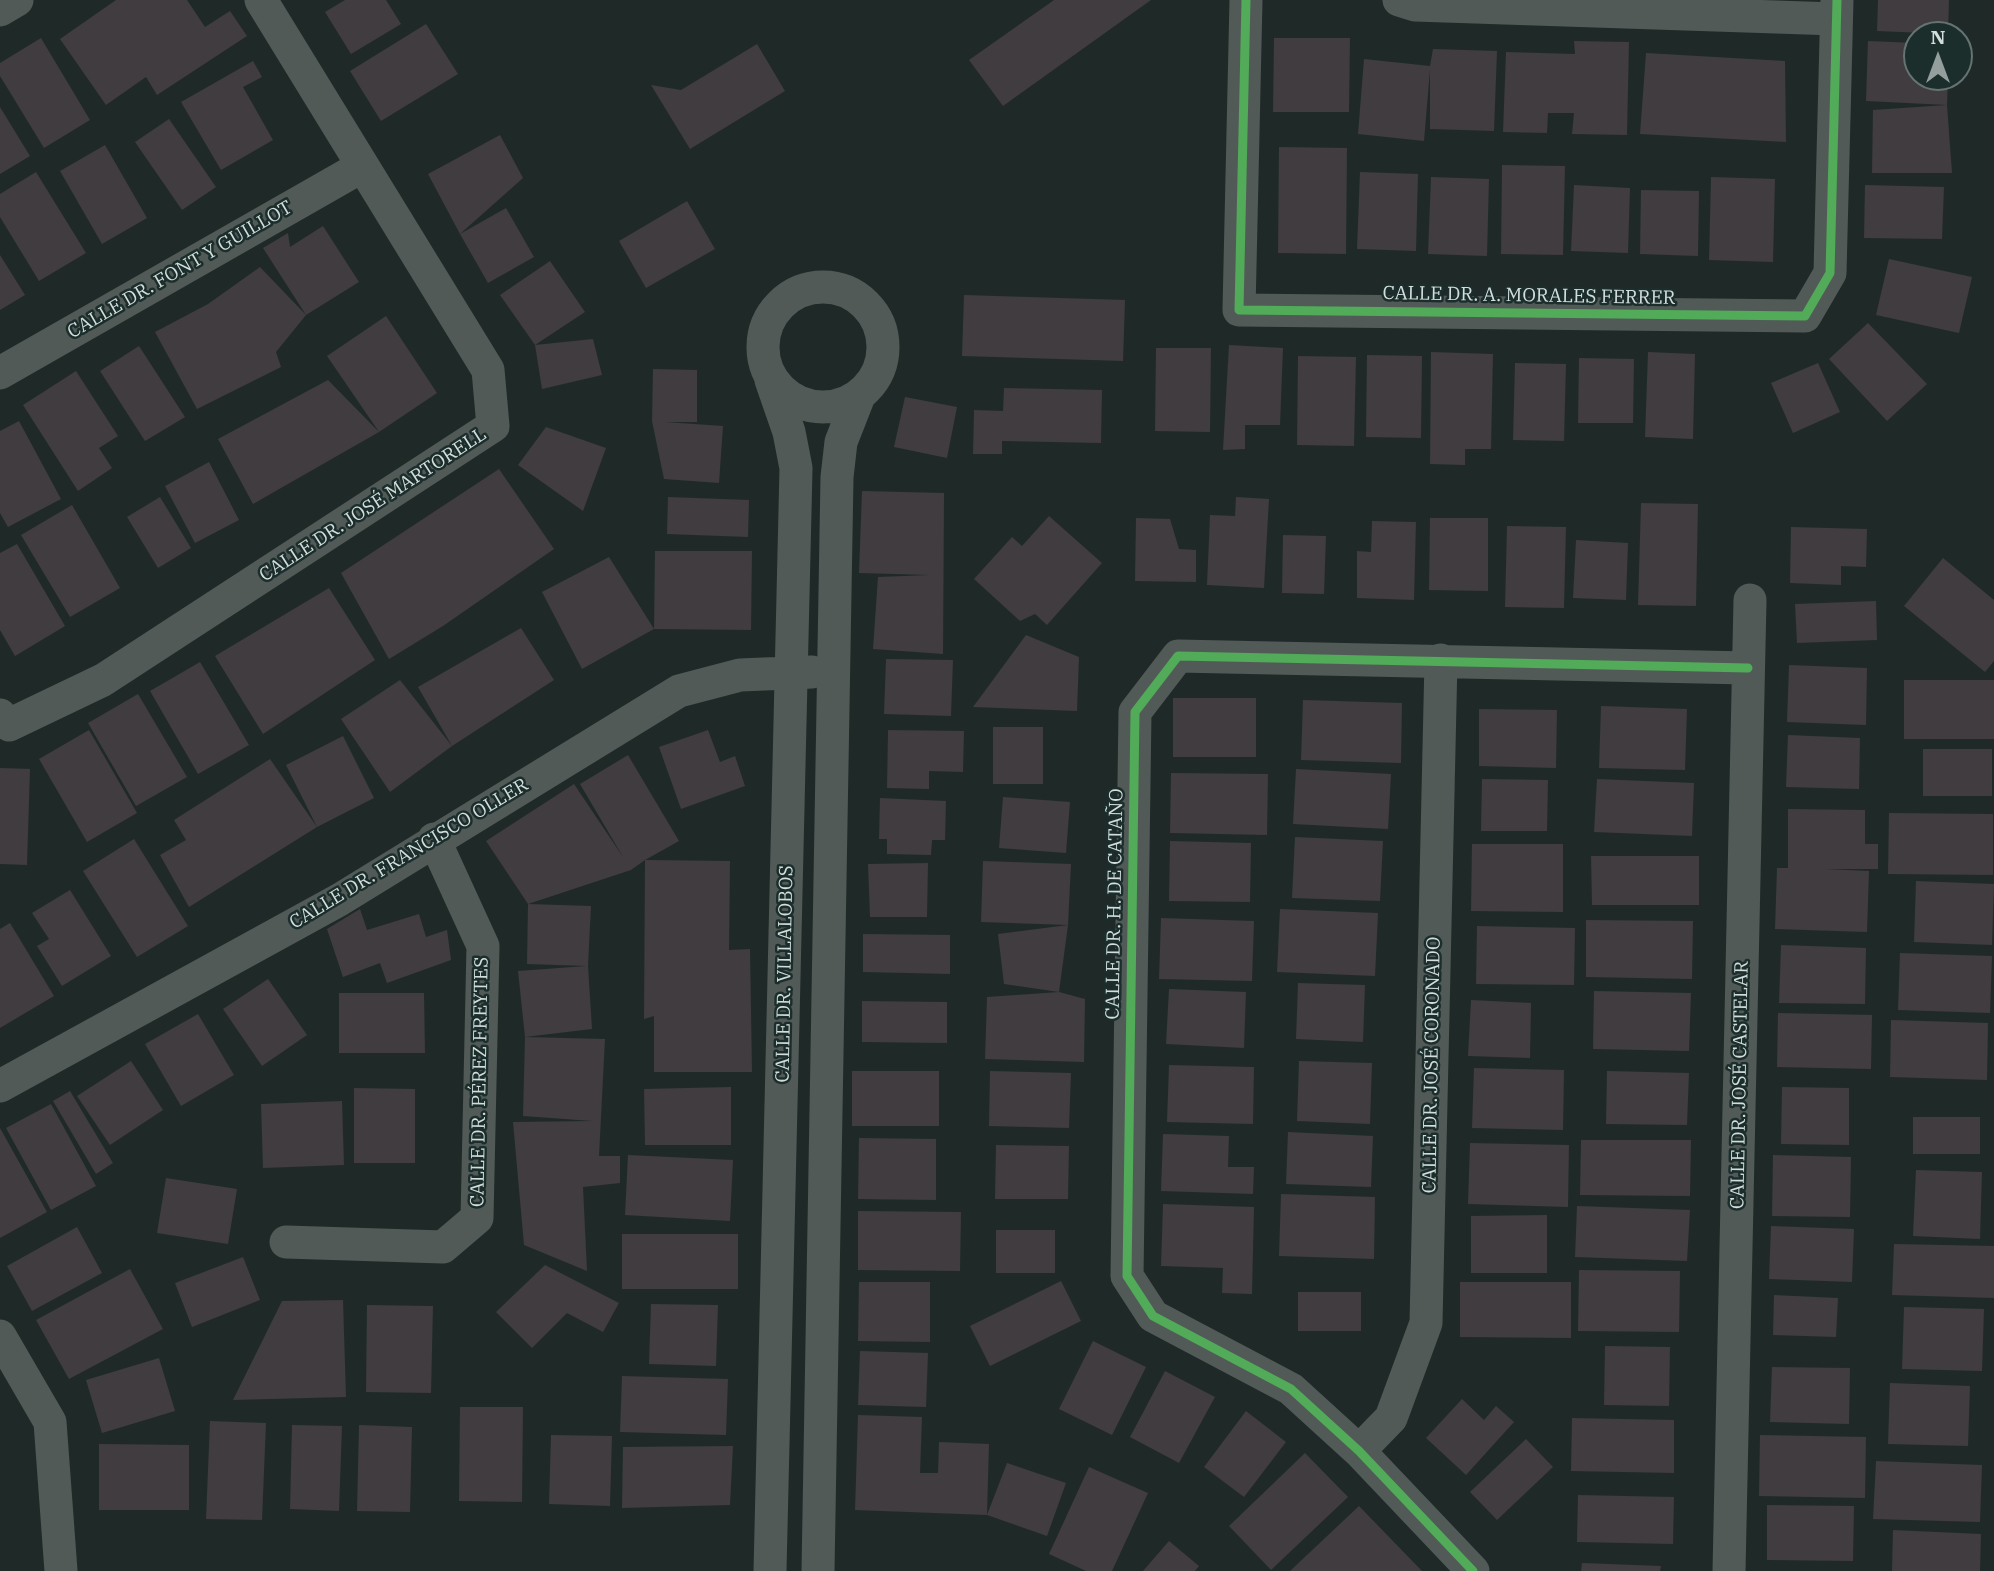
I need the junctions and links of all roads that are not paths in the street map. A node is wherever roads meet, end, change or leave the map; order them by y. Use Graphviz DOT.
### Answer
graph roads {
  1 [pos="17,0"];
  2 [pos="261,0"];
  3 [pos="1246,0"];
  4 [pos="1399,0"];
  5 [pos="1836,9"];
  6 [pos="0,10"];
  7 [pos="361,167"];
  8 [pos="0,373"];
  9 [pos="771,380"];
  10 [pos="859,396"];
  11 [pos="1750,600"];
  12 [pos="1441,660"];
  13 [pos="1748,668"];
  14 [pos="792,671"];
  15 [pos="831,672"];
  16 [pos="0,715"];
  17 [pos="434,839"];
  18 [pos="0,1086"];
  19 [pos="286,1242"];
  20 [pos="0,1336"];
  21 [pos="1359,1451"];
  22 [pos="61,1571"];
  23 [pos="770,1571"];
  24 [pos="818,1571"];
  25 [pos="1473,1571"];
  26 [pos="1729,1571"];
  1 -- 6 [label="street"];
  2 -- 7 [label="street"];
  3 -- 5 [label="street, CALLE DR. A. MORALES FERRER"];
  4 -- 5 [label="street"];
  7 -- 8 [label="street, CALLE DR. FONT Y GUILLOT"];
  7 -- 16 [label="street, CALLE DR. JOSÉ MARTORELL"];
  9 -- 10 [label="street"];
  9 -- 10 [label="street"];
  9 -- 14 [label="street, CALLE DR. VILLALOBOS"];
  10 -- 15 [label="street"];
  11 -- 13 [label="street, CALLE DR. JOSÉ CASTELAR"];
  12 -- 13 [label="street, CALLE DR. H. DE CATAÑO"];
  12 -- 21 [label="street, CALLE DR. JOSÉ CORONADO"];
  12 -- 21 [label="street, CALLE DR. H. DE CATAÑO"];
  13 -- 26 [label="street, CALLE DR. JOSÉ CASTELAR"];
  14 -- 15 [label="street, CALLE DR. FRANCISCO OLLER"];
  14 -- 17 [label="street, CALLE DR. FRANCISCO OLLER"];
  14 -- 23 [label="street, CALLE DR. VILLALOBOS"];
  15 -- 24 [label="street"];
  17 -- 18 [label="street, CALLE DR. FRANCISCO OLLER"];
  17 -- 19 [label="street, CALLE DR. PÉREZ FREYTES"];
  20 -- 22 [label="street"];
  21 -- 25 [label="street, CALLE DR. H. DE CATAÑO"];
}
